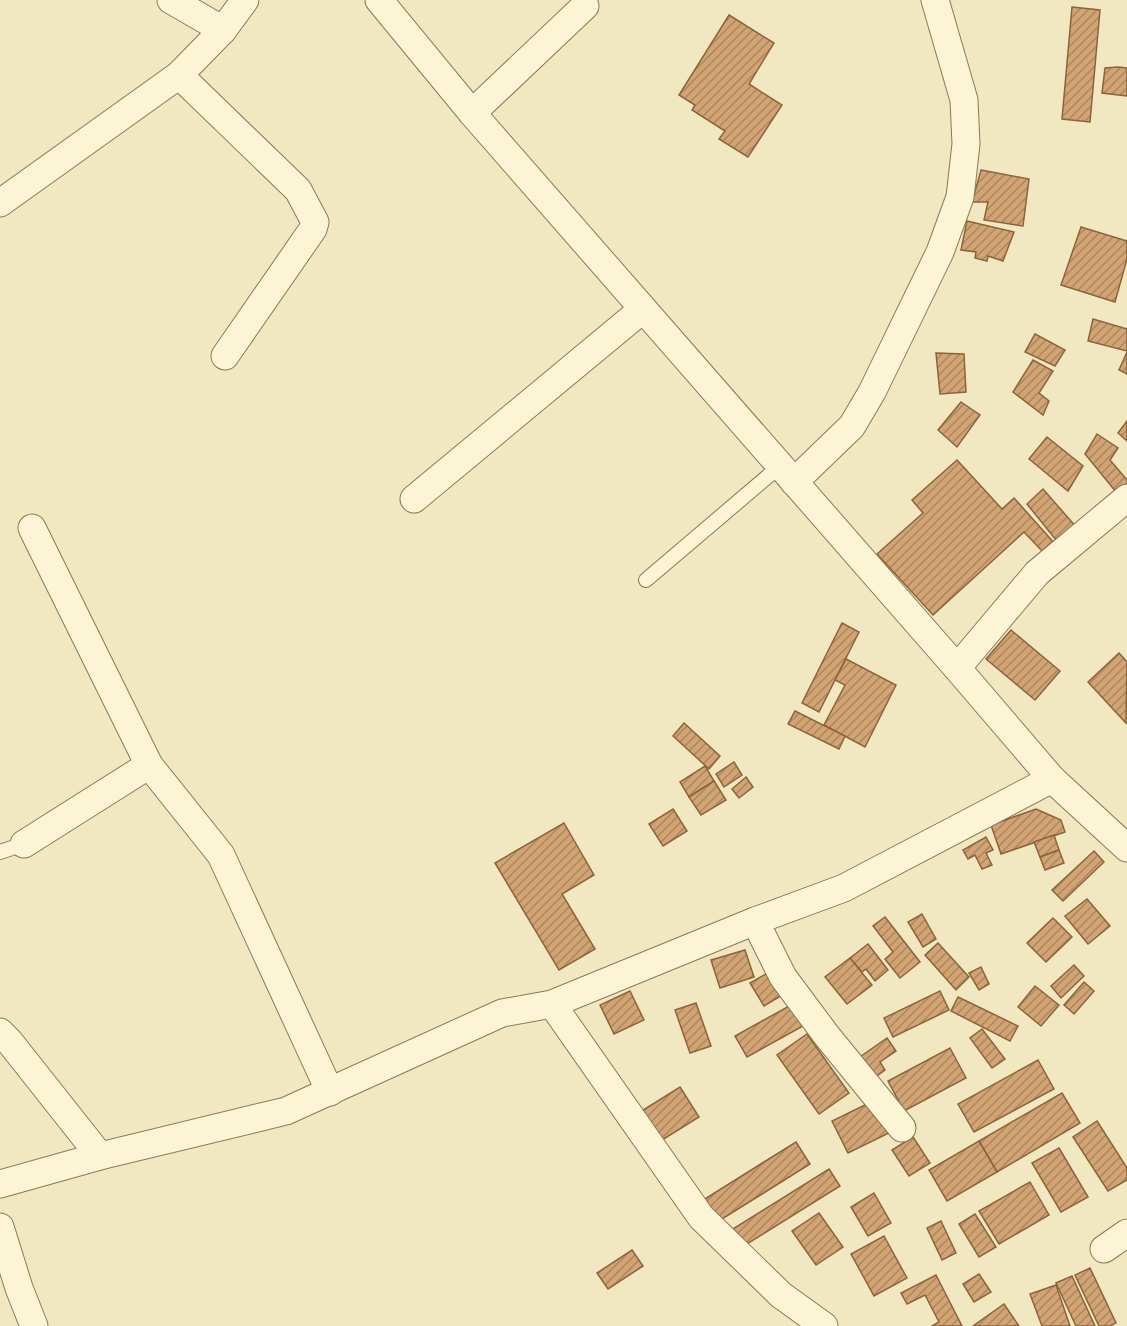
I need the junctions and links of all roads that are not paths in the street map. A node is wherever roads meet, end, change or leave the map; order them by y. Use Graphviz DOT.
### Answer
graph roads {
  1 [pos="171,0"];
  2 [pos="245,0"];
  3 [pos="379,0"];
  4 [pos="935,0"];
  5 [pos="585,6"];
  6 [pos="223,30"];
  7 [pos="179,75"];
  8 [pos="472,113"];
  9 [pos="0,203"];
  10 [pos="644,309"];
  11 [pos="225,356"];
  12 [pos="788,474"];
  13 [pos="1127,498"];
  14 [pos="414,499"];
  15 [pos="32,528"];
  16 [pos="646,580"];
  17 [pos="957,668"];
  18 [pos="149,765"];
  19 [pos="1052,779"];
  20 [pos="12,848"];
  21 [pos="1127,848"];
  22 [pos="755,921"];
  23 [pos="552,1004"];
  24 [pos="0,1032"];
  25 [pos="330,1092"];
  26 [pos="902,1128"];
  27 [pos="100,1156"];
  28 [pos="0,1184"];
  29 [pos="0,1227"];
  30 [pos="1127,1233"];
  31 [pos="1104,1250"];
  32 [pos="34,1326"];
  33 [pos="824,1326"];
  1 -- 6 [label="street"];
  2 -- 6 [label="street"];
  3 -- 8 [label="street"];
  4 -- 12 [label="street"];
  5 -- 8 [label="street"];
  6 -- 7 [label="street"];
  7 -- 9 [label="street"];
  7 -- 11 [label="street"];
  8 -- 10 [label="street"];
  10 -- 12 [label="street"];
  10 -- 14 [label="street"];
  12 -- 16 [label="lane"];
  12 -- 17 [label="street"];
  13 -- 17 [label="street"];
  15 -- 18 [label="street"];
  17 -- 19 [label="street"];
  18 -- 20 [label="street"];
  18 -- 25 [label="street"];
  19 -- 21 [label="street"];
  19 -- 22 [label="street"];
  22 -- 23 [label="street"];
  22 -- 26 [label="street"];
  23 -- 25 [label="street"];
  23 -- 33 [label="street"];
  24 -- 27 [label="street"];
  25 -- 27 [label="street"];
  27 -- 28 [label="street"];
  29 -- 32 [label="street"];
  30 -- 31 [label="street"];
}
